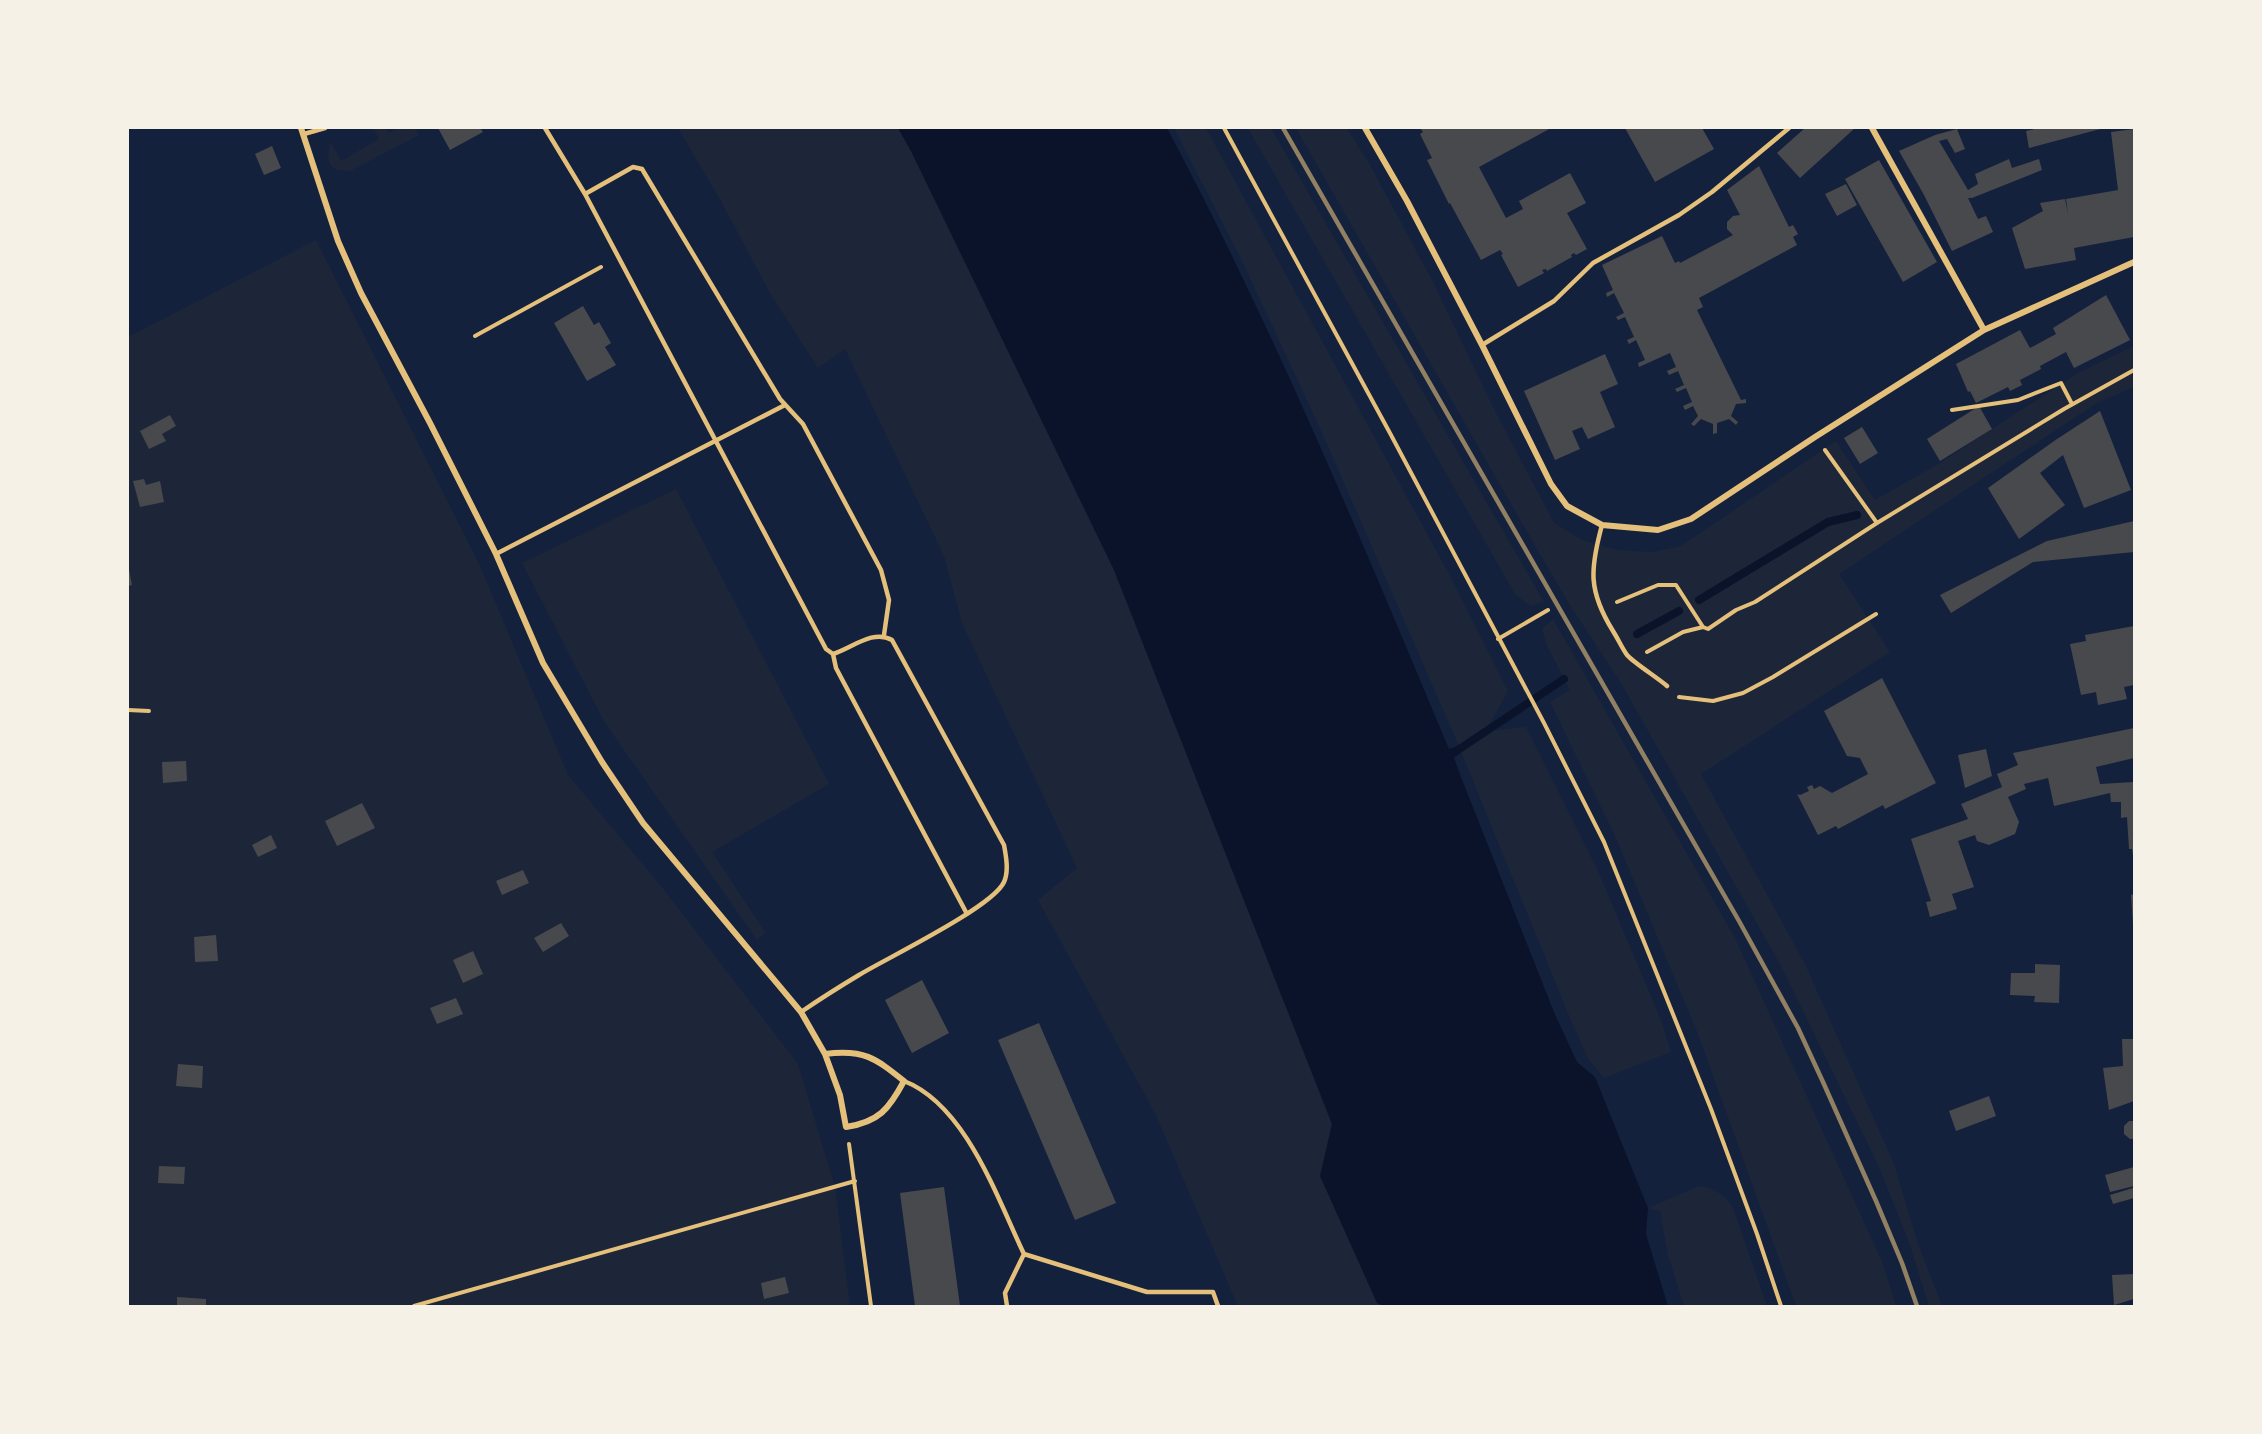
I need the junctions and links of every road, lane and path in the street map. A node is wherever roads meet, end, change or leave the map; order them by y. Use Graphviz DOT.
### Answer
graph roads {
  1 [pos="325,128"];
  2 [pos="545,128"];
  3 [pos="1224,128"];
  4 [pos="1365,128"];
  5 [pos="1788,128"];
  6 [pos="1872,128"];
  7 [pos="302,131"];
  8 [pos="585,194"];
  9 [pos="2134,262"];
  10 [pos="601,267"];
  11 [pos="1984,330"];
  12 [pos="475,336"];
  13 [pos="1482,345"];
  14 [pos="2134,370"];
  15 [pos="2072,404"];
  16 [pos="785,405"];
  17 [pos="1952,410"];
  18 [pos="1815,437"];
  19 [pos="715,442"];
  20 [pos="1877,523"];
  21 [pos="1602,525"];
  22 [pos="496,554"];
  23 [pos="1600,609"];
  24 [pos="1548,610"];
  25 [pos="1876,614"];
  26 [pos="1703,627"];
  27 [pos="884,635"];
  28 [pos="1498,639"];
  29 [pos="833,654"];
  30 [pos="1633,659"];
  31 [pos="1667,686"];
  32 [pos="128,710"];
  33 [pos="149,711"];
  34 [pos="967,914"];
  35 [pos="801,1012"];
  36 [pos="825,1054"];
  37 [pos="904,1081"];
  38 [pos="846,1127"];
  39 [pos="855,1181"];
  40 [pos="1024,1254"];
  41 [pos="414,1306"];
  42 [pos="872,1306"];
  43 [pos="1007,1306"];
  44 [pos="1218,1306"];
  45 [pos="1781,1306"];
  1 -- 7 [label="lane"];
  2 -- 8 [label="lane"];
  3 -- 28 [label="path"];
  4 -- 13 [label="street"];
  5 -- 13 [label="lane"];
  6 -- 11 [label="street"];
  7 -- 22 [label="street"];
  8 -- 16 [label="lane"];
  8 -- 19 [label="lane"];
  9 -- 11 [label="street"];
  10 -- 12 [label="path"];
  11 -- 18 [label="street"];
  13 -- 21 [label="street"];
  14 -- 15 [label="path"];
  15 -- 17 [label="path"];
  15 -- 20 [label="path"];
  16 -- 19 [label="lane"];
  16 -- 27 [label="lane"];
  18 -- 20 [label="path"];
  18 -- 21 [label="street"];
  19 -- 22 [label="lane"];
  19 -- 29 [label="lane"];
  20 -- 26 [label="path"];
  21 -- 23 [label="lane"];
  22 -- 35 [label="street"];
  23 -- 26 [label="path"];
  23 -- 30 [label="lane"];
  24 -- 28 [label="path"];
  25 -- 31 [label="path"];
  26 -- 30 [label="path"];
  27 -- 29 [label="lane"];
  27 -- 34 [label="lane"];
  28 -- 45 [label="path"];
  29 -- 34 [label="lane"];
  30 -- 31 [label="lane"];
  32 -- 33 [label="path"];
  34 -- 35 [label="lane"];
  35 -- 36 [label="street"];
  36 -- 37 [label="street"];
  36 -- 38 [label="street"];
  37 -- 38 [label="street"];
  37 -- 40 [label="lane"];
  38 -- 39 [label="path"];
  39 -- 41 [label="path"];
  39 -- 42 [label="path"];
  40 -- 43 [label="lane"];
  40 -- 44 [label="lane"];
}
